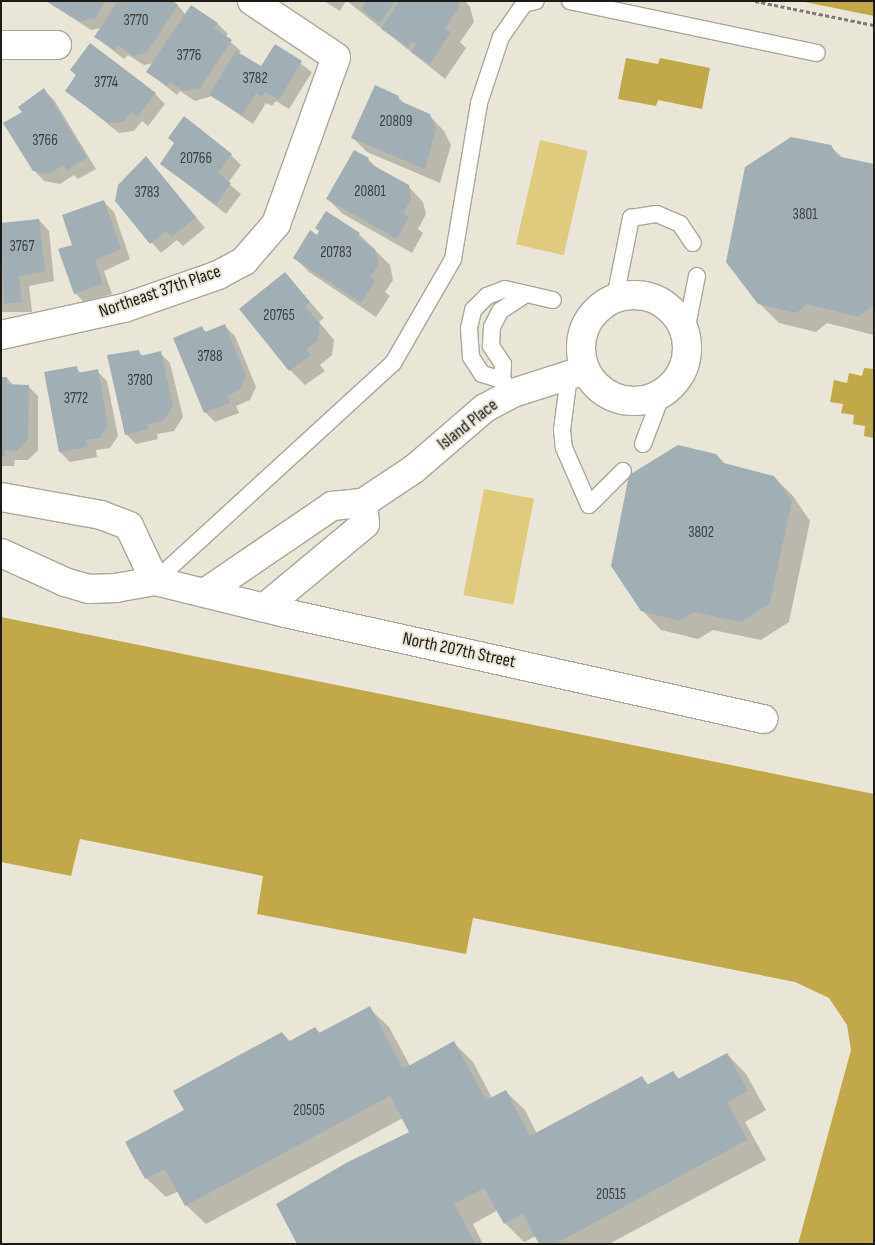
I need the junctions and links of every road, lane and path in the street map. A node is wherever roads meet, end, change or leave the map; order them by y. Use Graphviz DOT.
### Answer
graph roads {
  1 [pos="252,1"];
  2 [pos="536,1"];
  3 [pos="570,1"];
  4 [pos="756,1"];
  5 [pos="874,25"];
  6 [pos="1,45"];
  7 [pos="57,45"];
  8 [pos="818,53"];
  9 [pos="693,243"];
  10 [pos="697,276"];
  11 [pos="523,296"];
  12 [pos="614,298"];
  13 [pos="553,300"];
  14 [pos="686,331"];
  15 [pos="1,335"];
  16 [pos="577,373"];
  17 [pos="508,386"];
  18 [pos="662,394"];
  19 [pos="643,444"];
  20 [pos="623,471"];
  21 [pos="1,497"];
  22 [pos="362,503"];
  23 [pos="1,553"];
  24 [pos="155,580"];
  25 [pos="206,592"];
  26 [pos="264,608"];
  27 [pos="763,719"];
  1 -- 15 [label="street, Northeast 37th Place"];
  2 -- 24 [label="lane"];
  3 -- 8 [label="lane"];
  4 -- 5 [label="path"];
  6 -- 7 [label="street"];
  9 -- 12 [label="lane"];
  10 -- 14 [label="lane"];
  11 -- 13 [label="lane"];
  11 -- 17 [label="lane"];
  11 -- 17 [label="lane"];
  12 -- 14 [label="street"];
  12 -- 16 [label="street"];
  14 -- 18 [label="street"];
  16 -- 17 [label="street, Island Place"];
  16 -- 18 [label="street"];
  16 -- 20 [label="lane"];
  17 -- 22 [label="street, Island Place"];
  18 -- 19 [label="lane"];
  21 -- 24 [label="street"];
  22 -- 25 [label="street, Island Place"];
  22 -- 26 [label="street"];
  23 -- 24 [label="street"];
  24 -- 25 [label="street, North 207th Street"];
  25 -- 26 [label="street, North 207th Street"];
  26 -- 27 [label="street, North 207th Street"];
}
